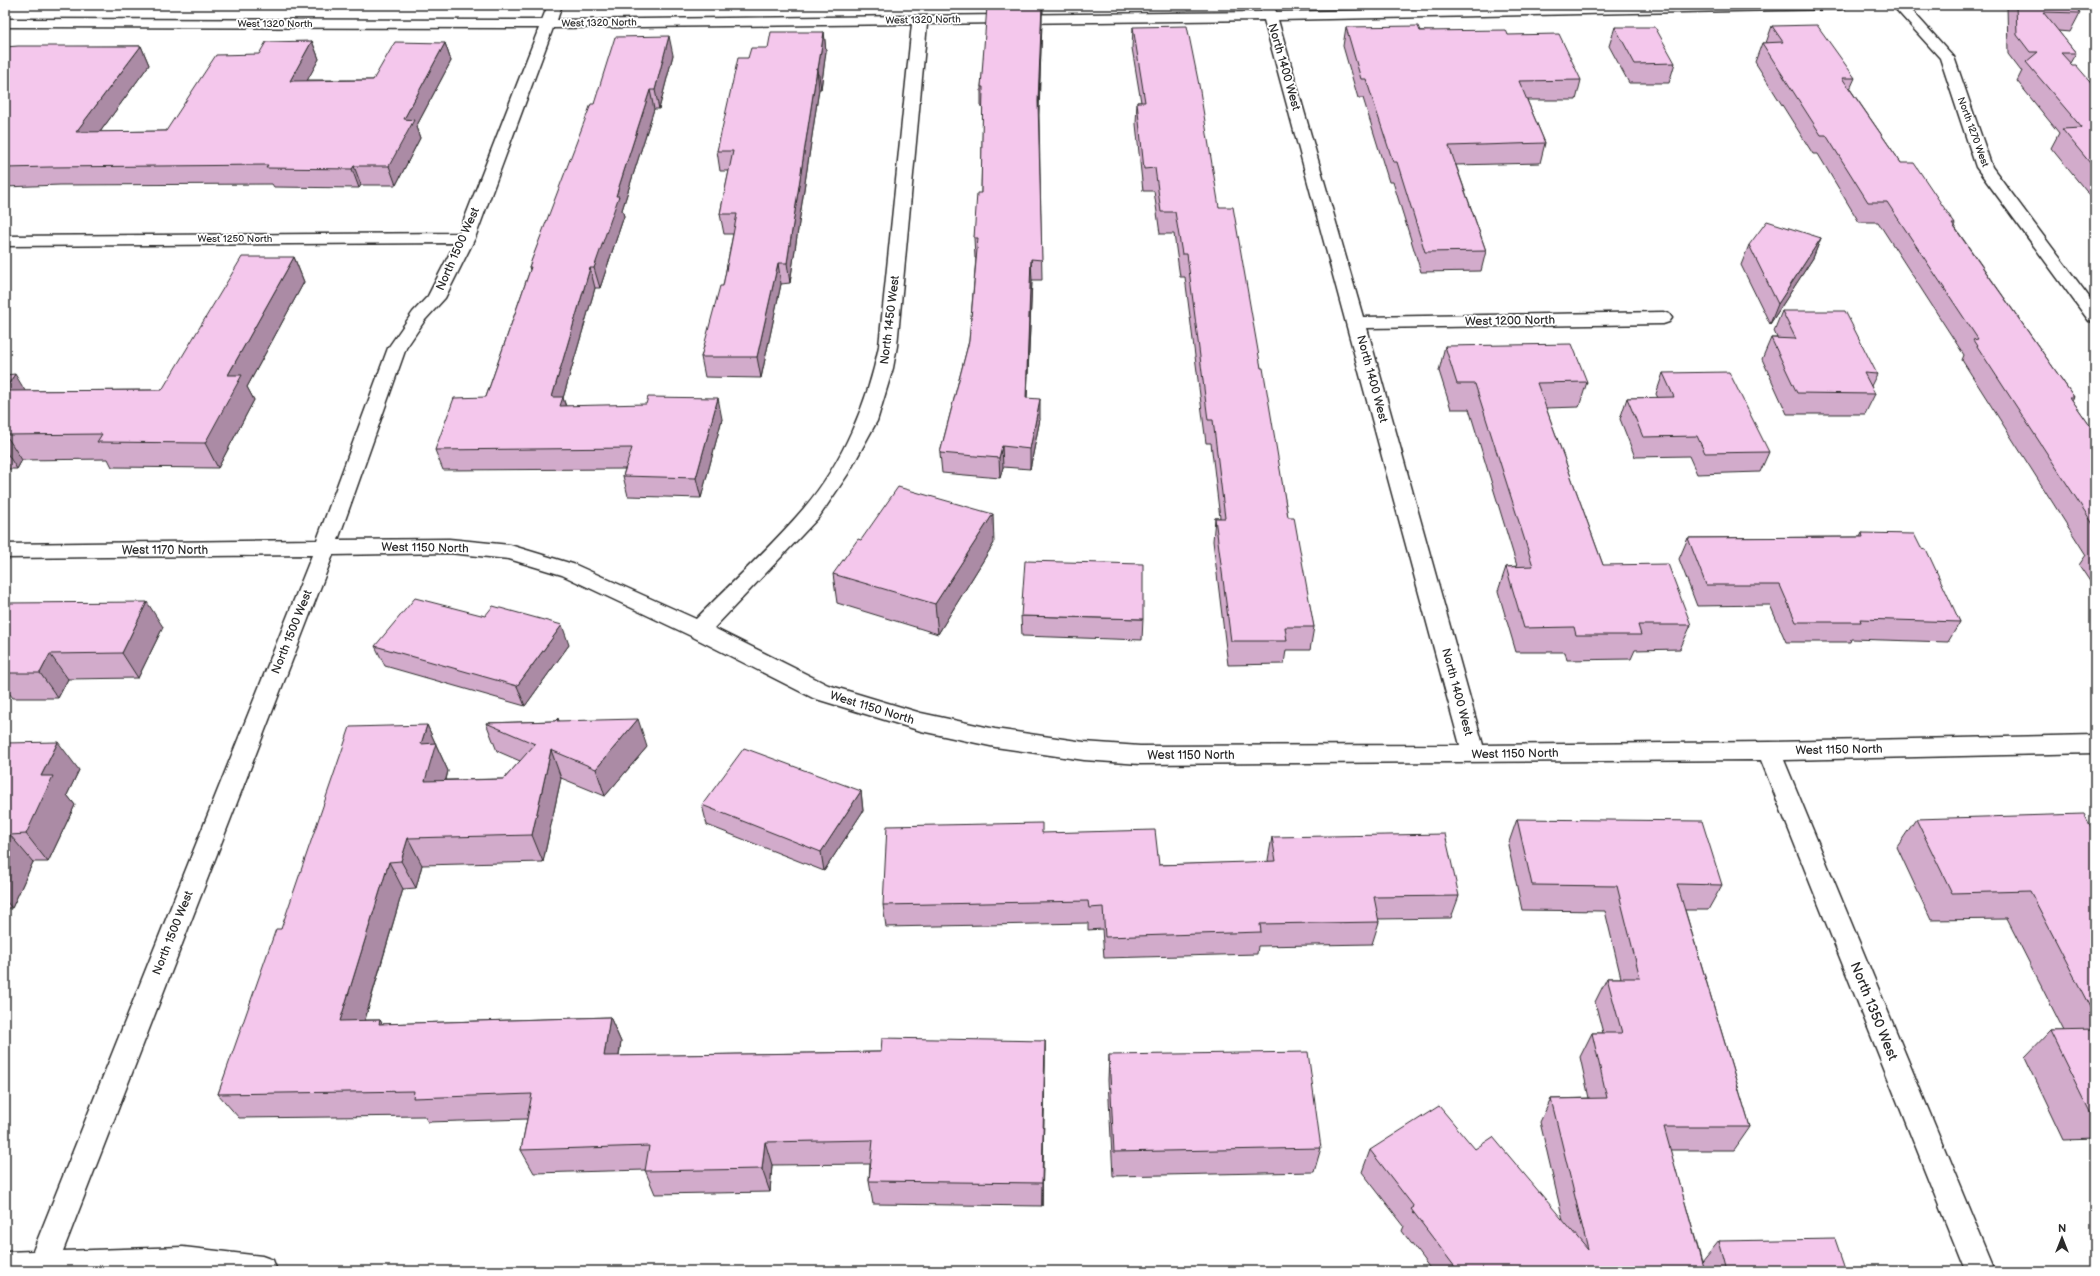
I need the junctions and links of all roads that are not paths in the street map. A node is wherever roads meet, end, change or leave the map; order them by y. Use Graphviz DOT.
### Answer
graph roads {
  1 [pos="1840,5"];
  2 [pos="1899,5"];
  3 [pos="1640,7"];
  4 [pos="1269,11"];
  5 [pos="551,15"];
  6 [pos="920,20"];
  7 [pos="5,23"];
  8 [pos="466,238"];
  9 [pos="5,241"];
  10 [pos="2095,317"];
  11 [pos="1663,318"];
  12 [pos="1356,323"];
  13 [pos="325,548"];
  14 [pos="5,551"];
  15 [pos="699,630"];
  16 [pos="2095,744"];
  17 [pos="1768,751"];
  18 [pos="1474,754"];
  19 [pos="5,1267"];
  20 [pos="41,1269"];
  21 [pos="262,1271"];
  22 [pos="1980,1271"];
  1 -- 3 [label="street, West 1320 North"];
  2 -- 10 [label="street, North 1270 West"];
  3 -- 4 [label="street, West 1320 North"];
  4 -- 6 [label="street, West 1320 North"];
  4 -- 12 [label="street, North 1400 West"];
  5 -- 6 [label="street, West 1320 North"];
  5 -- 7 [label="street, West 1320 North"];
  5 -- 8 [label="street, North 1500 West"];
  6 -- 15 [label="street, North 1450 West"];
  8 -- 9 [label="street, West 1250 North"];
  8 -- 13 [label="street, North 1500 West"];
  11 -- 12 [label="street, West 1200 North"];
  12 -- 18 [label="street, North 1400 West"];
  13 -- 14 [label="street, West 1170 North"];
  13 -- 15 [label="street, West 1150 North"];
  13 -- 20 [label="street, North 1500 West"];
  15 -- 18 [label="street, West 1150 North"];
  16 -- 17 [label="street, West 1150 North"];
  17 -- 18 [label="street, West 1150 North"];
  17 -- 22 [label="street, North 1350 West"];
  19 -- 20 [label="street"];
  20 -- 21 [label="street"];
}
